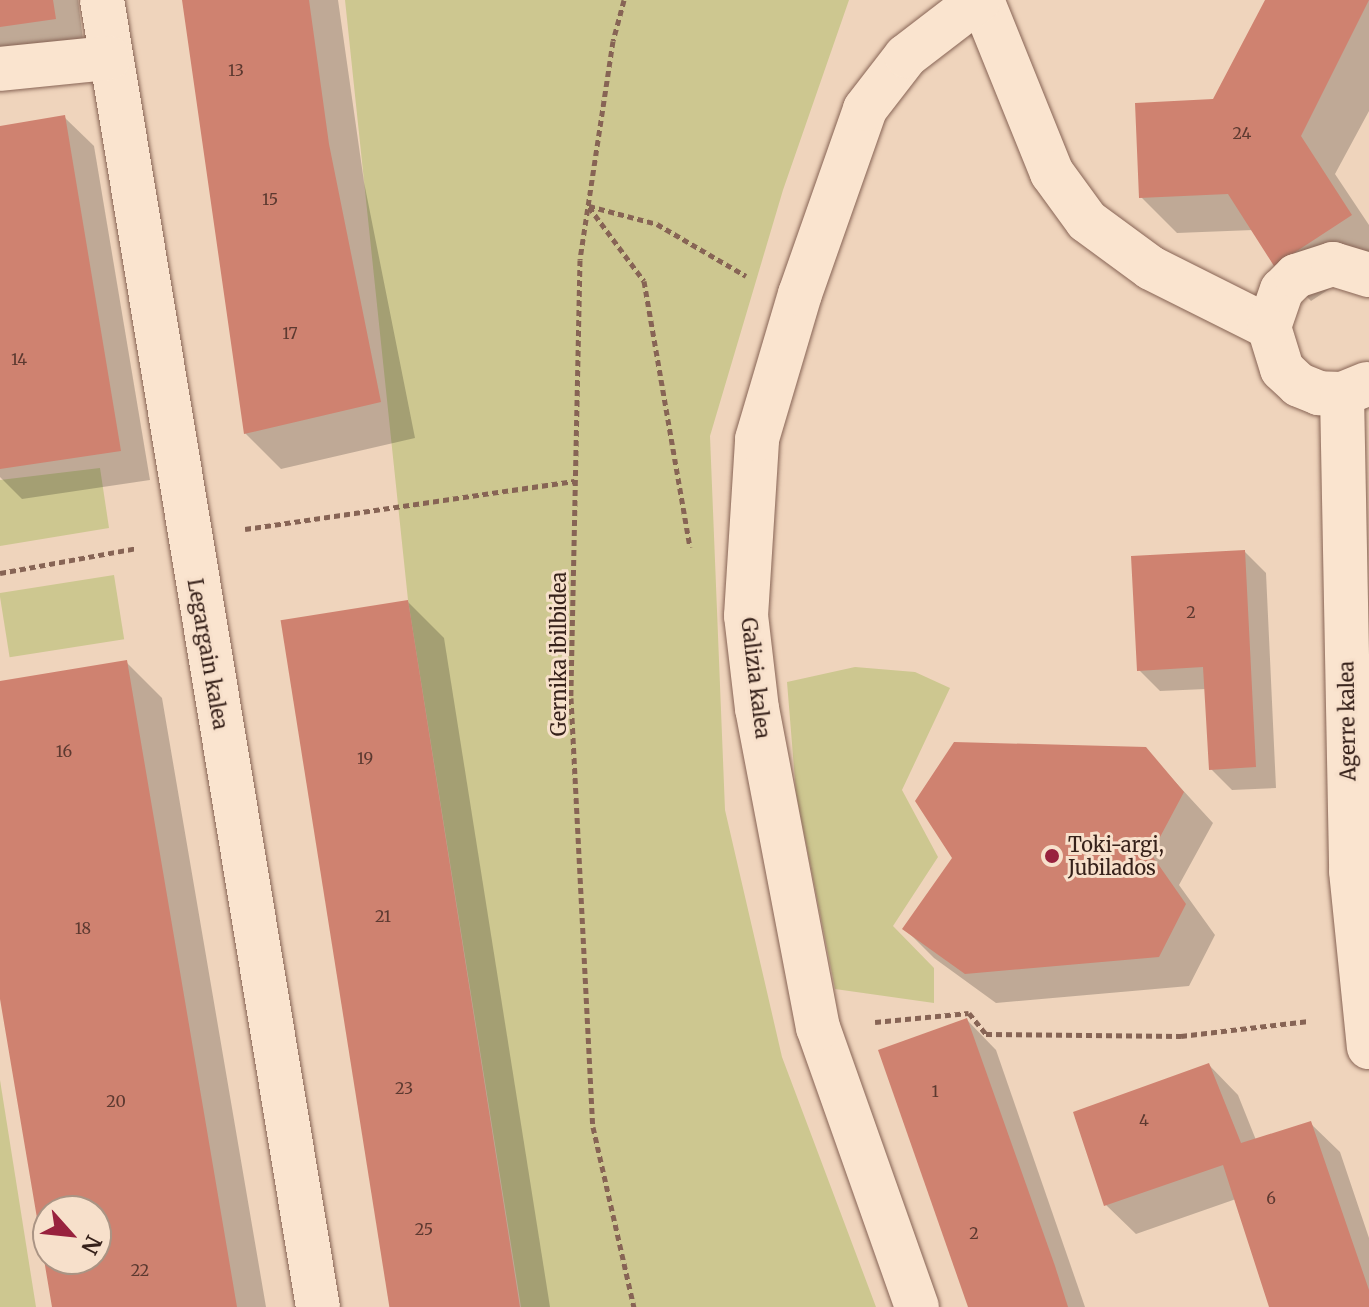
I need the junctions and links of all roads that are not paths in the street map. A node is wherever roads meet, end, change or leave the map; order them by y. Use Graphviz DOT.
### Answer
graph roads {
  1 [pos="102,0"];
  2 [pos="981,0"];
  3 [pos="109,58"];
  4 [pos="0,69"];
  5 [pos="1369,275"];
  6 [pos="1269,327"];
  7 [pos="1356,388"];
  8 [pos="1366,1031"];
  9 [pos="318,1307"];
  10 [pos="917,1307"];
  1 -- 3 [label="street, Legargain kalea"];
  2 -- 6 [label="street"];
  2 -- 10 [label="street, Galizia kalea"];
  3 -- 4 [label="street"];
  3 -- 9 [label="street, Legargain kalea"];
  5 -- 6 [label="street"];
  6 -- 7 [label="street"];
  7 -- 8 [label="street, Agerre kalea"];
}
